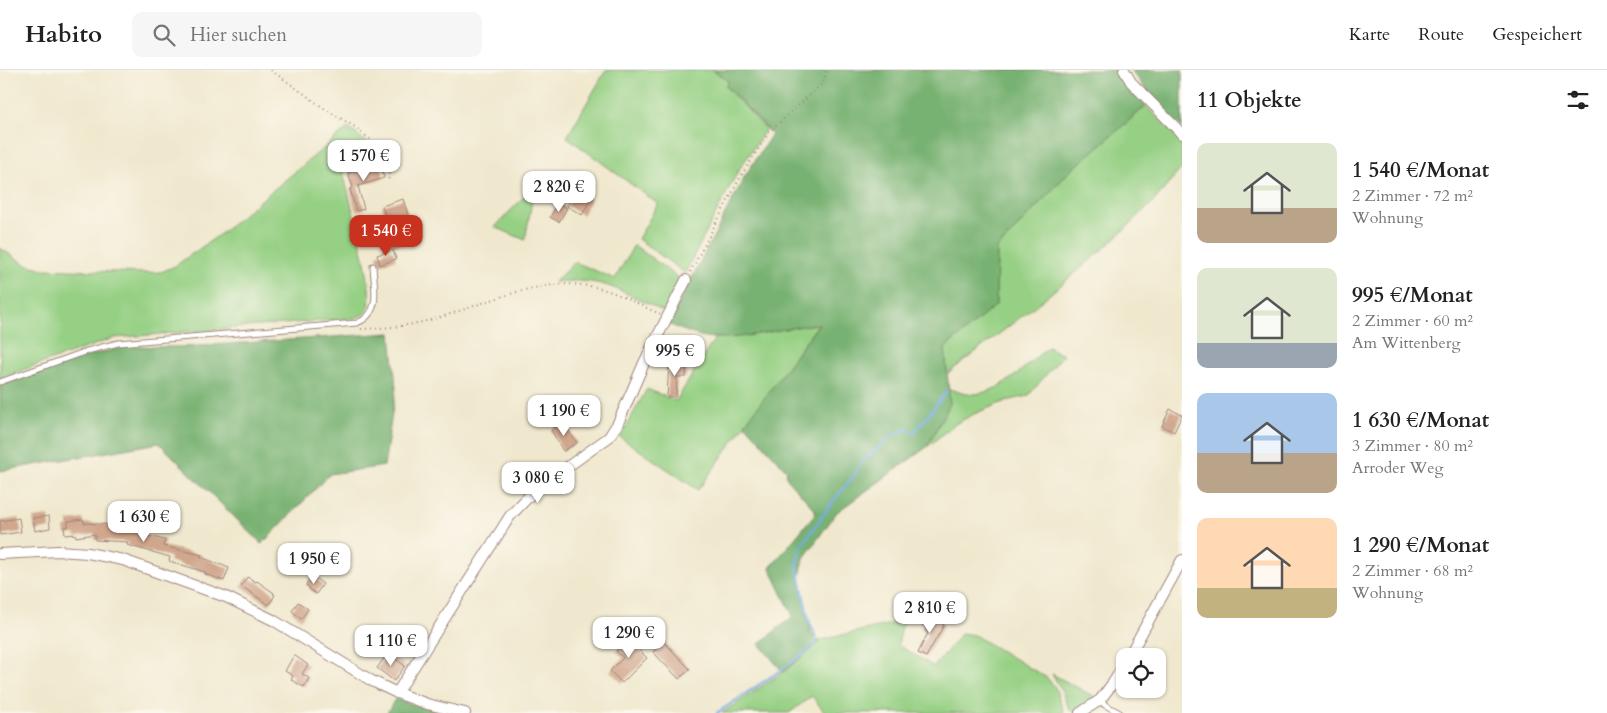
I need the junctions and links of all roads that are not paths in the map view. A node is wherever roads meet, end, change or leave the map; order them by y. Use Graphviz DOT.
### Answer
graph roads {
  1 [pos="1124,70"];
  2 [pos="1182,134"];
  3 [pos="373,266"];
  4 [pos="686,280"];
  5 [pos="0,382"];
  6 [pos="0,554"];
  7 [pos="1182,560"];
  8 [pos="1133,648"];
  9 [pos="1116,678"];
  10 [pos="397,693"];
  11 [pos="1100,700"];
  12 [pos="465,713"];
  13 [pos="1080,713"];
  14 [pos="1120,713"];
  1 -- 2 [label="street"];
  3 -- 5 [label="lane"];
  4 -- 10 [label="street"];
  6 -- 10 [label="street"];
  7 -- 8 [label="street"];
  9 -- 11 [label="street"];
  10 -- 12 [label="street"];
  11 -- 13 [label="street"];
  11 -- 14 [label="lane"];
}
